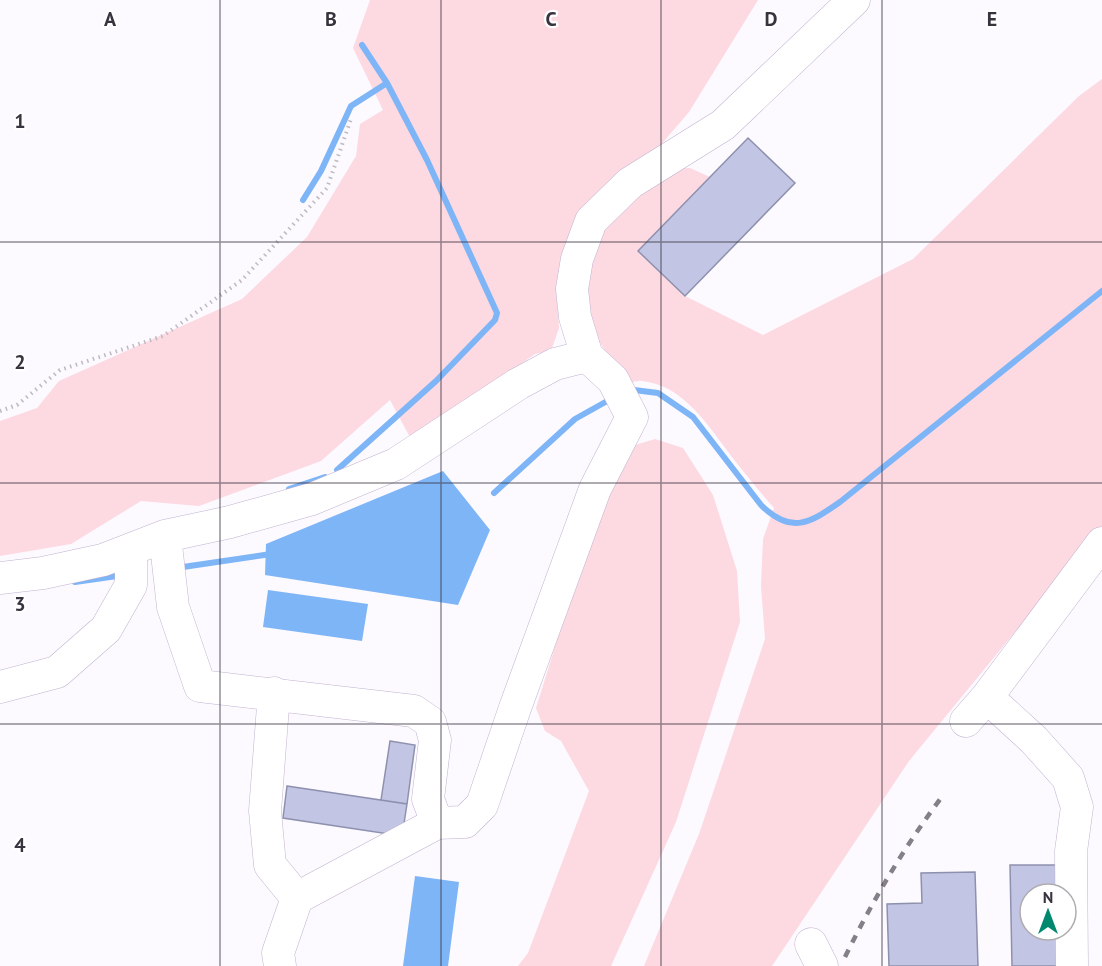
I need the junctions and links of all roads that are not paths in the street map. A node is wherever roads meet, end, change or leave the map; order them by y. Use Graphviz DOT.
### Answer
graph roads {
  1 [pos="854,0"];
  2 [pos="587,356"];
  3 [pos="165,537"];
  4 [pos="1102,543"];
  5 [pos="131,549"];
  6 [pos="0,578"];
  7 [pos="0,687"];
  8 [pos="274,693"];
  9 [pos="987,696"];
  10 [pos="966,721"];
  11 [pos="437,823"];
  12 [pos="297,898"];
  13 [pos="280,966"];
  14 [pos="1072,966"];
  1 -- 2 [label="lane"];
  2 -- 3 [label="lane"];
  2 -- 11 [label="lane"];
  3 -- 5 [label="lane"];
  3 -- 8 [label="lane"];
  4 -- 9 [label="lane"];
  5 -- 6 [label="lane"];
  5 -- 7 [label="lane"];
  8 -- 11 [label="lane"];
  8 -- 12 [label="lane"];
  9 -- 10 [label="lane"];
  9 -- 14 [label="lane"];
  11 -- 12 [label="lane"];
  12 -- 13 [label="lane"];
}
